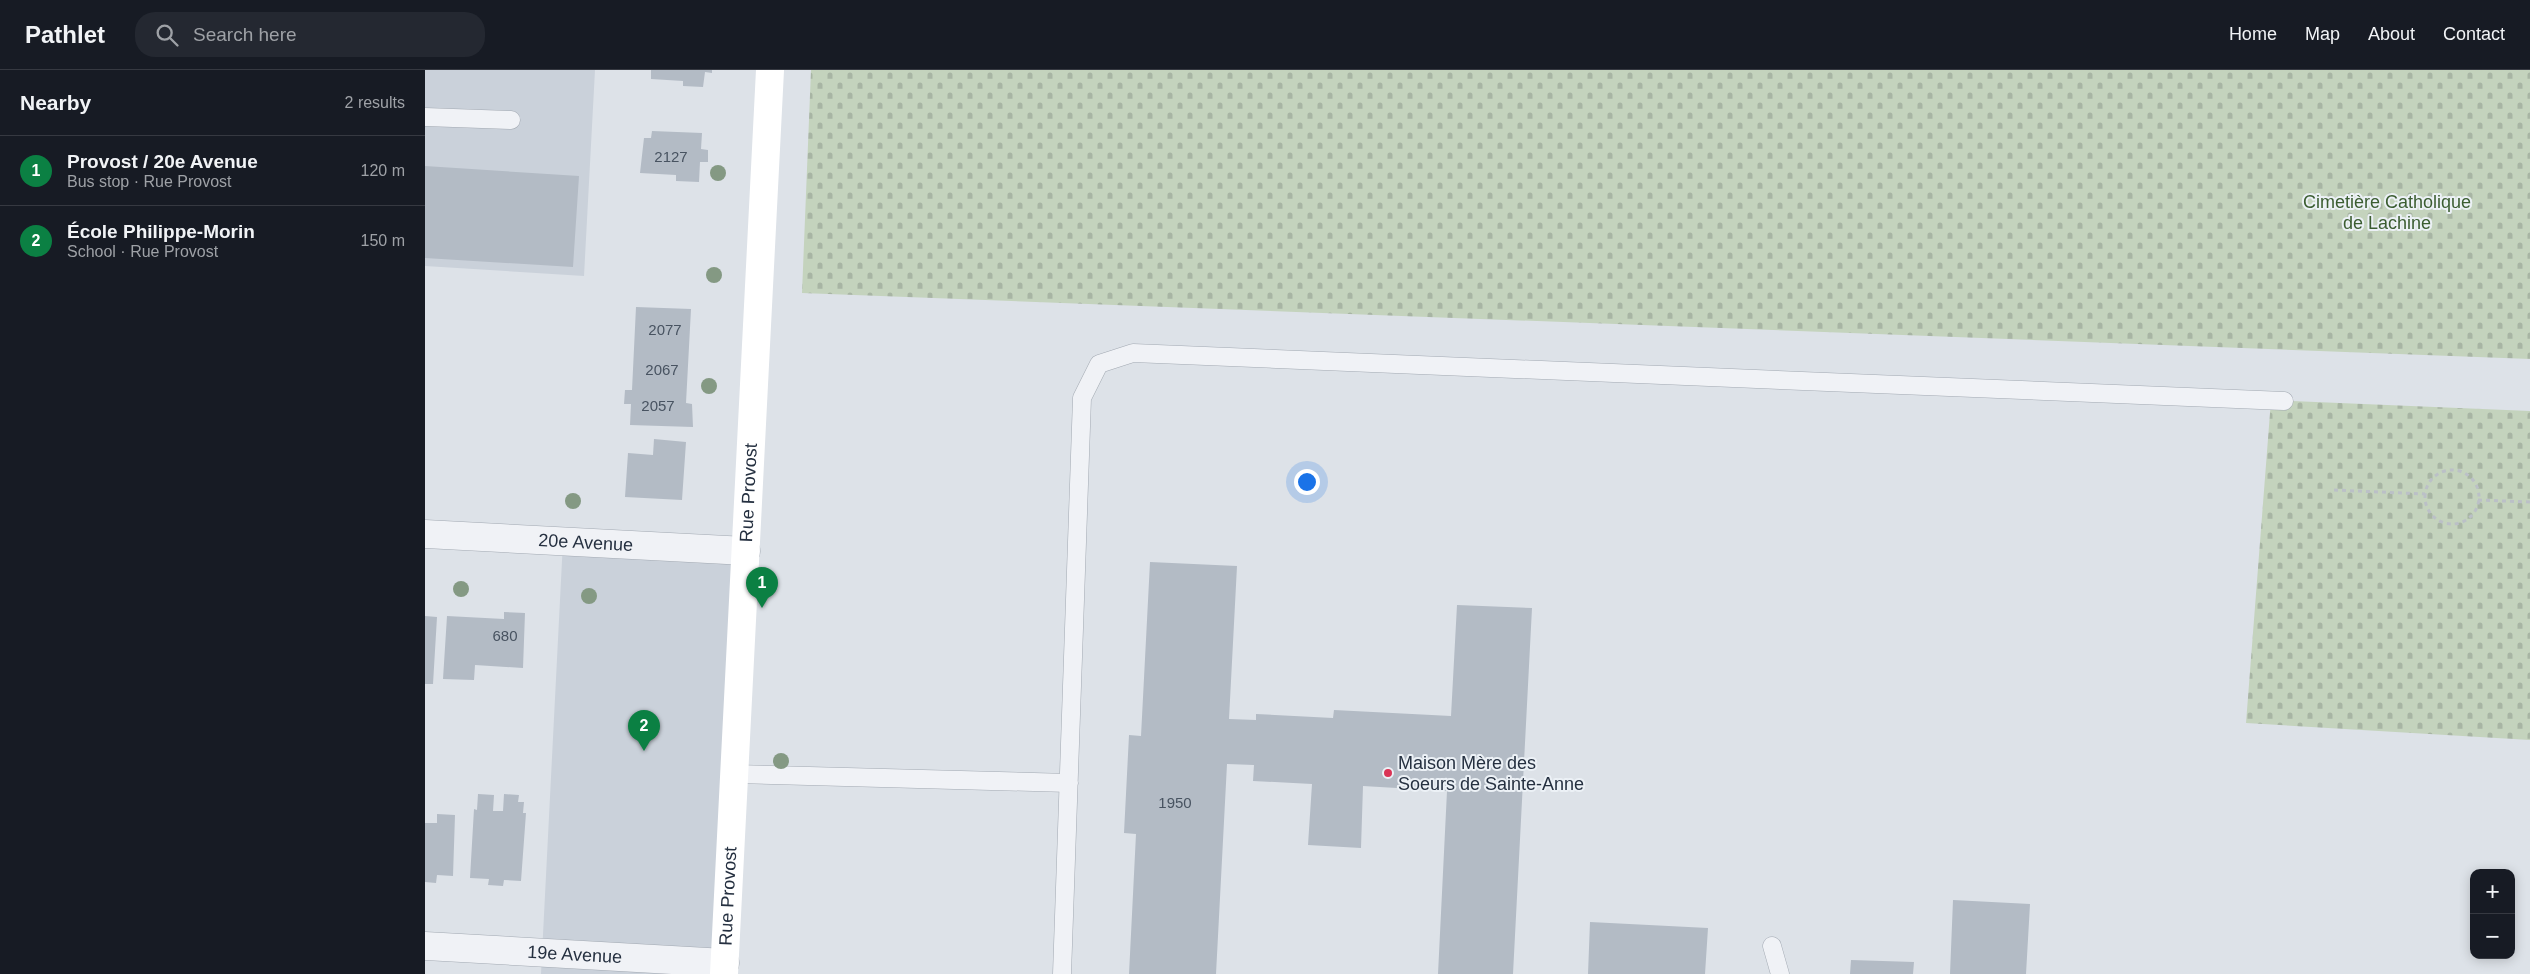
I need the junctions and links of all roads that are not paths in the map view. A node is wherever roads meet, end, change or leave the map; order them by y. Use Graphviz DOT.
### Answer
graph roads {
  1 [pos="770,70"];
  2 [pos="425,117"];
  3 [pos="511,120"];
  4 [pos="2284,401"];
  5 [pos="425,534"];
  6 [pos="746,551"];
  7 [pos="735,774"];
  8 [pos="1069,783"];
  9 [pos="425,946"];
  10 [pos="1771,946"];
  11 [pos="725,968"];
  12 [pos="1062,974"];
  13 [pos="1780,974"];
  1 -- 6 [label="street, Rue Provost"];
  2 -- 3 [label="lane"];
  4 -- 8 [label="lane"];
  5 -- 6 [label="street, 20e Avenue"];
  6 -- 7 [label="street, Rue Provost"];
  7 -- 8 [label="lane"];
  7 -- 11 [label="street, Rue Provost"];
  8 -- 12 [label="lane"];
  9 -- 11 [label="street, 19e Avenue"];
  10 -- 13 [label="lane"];
}
